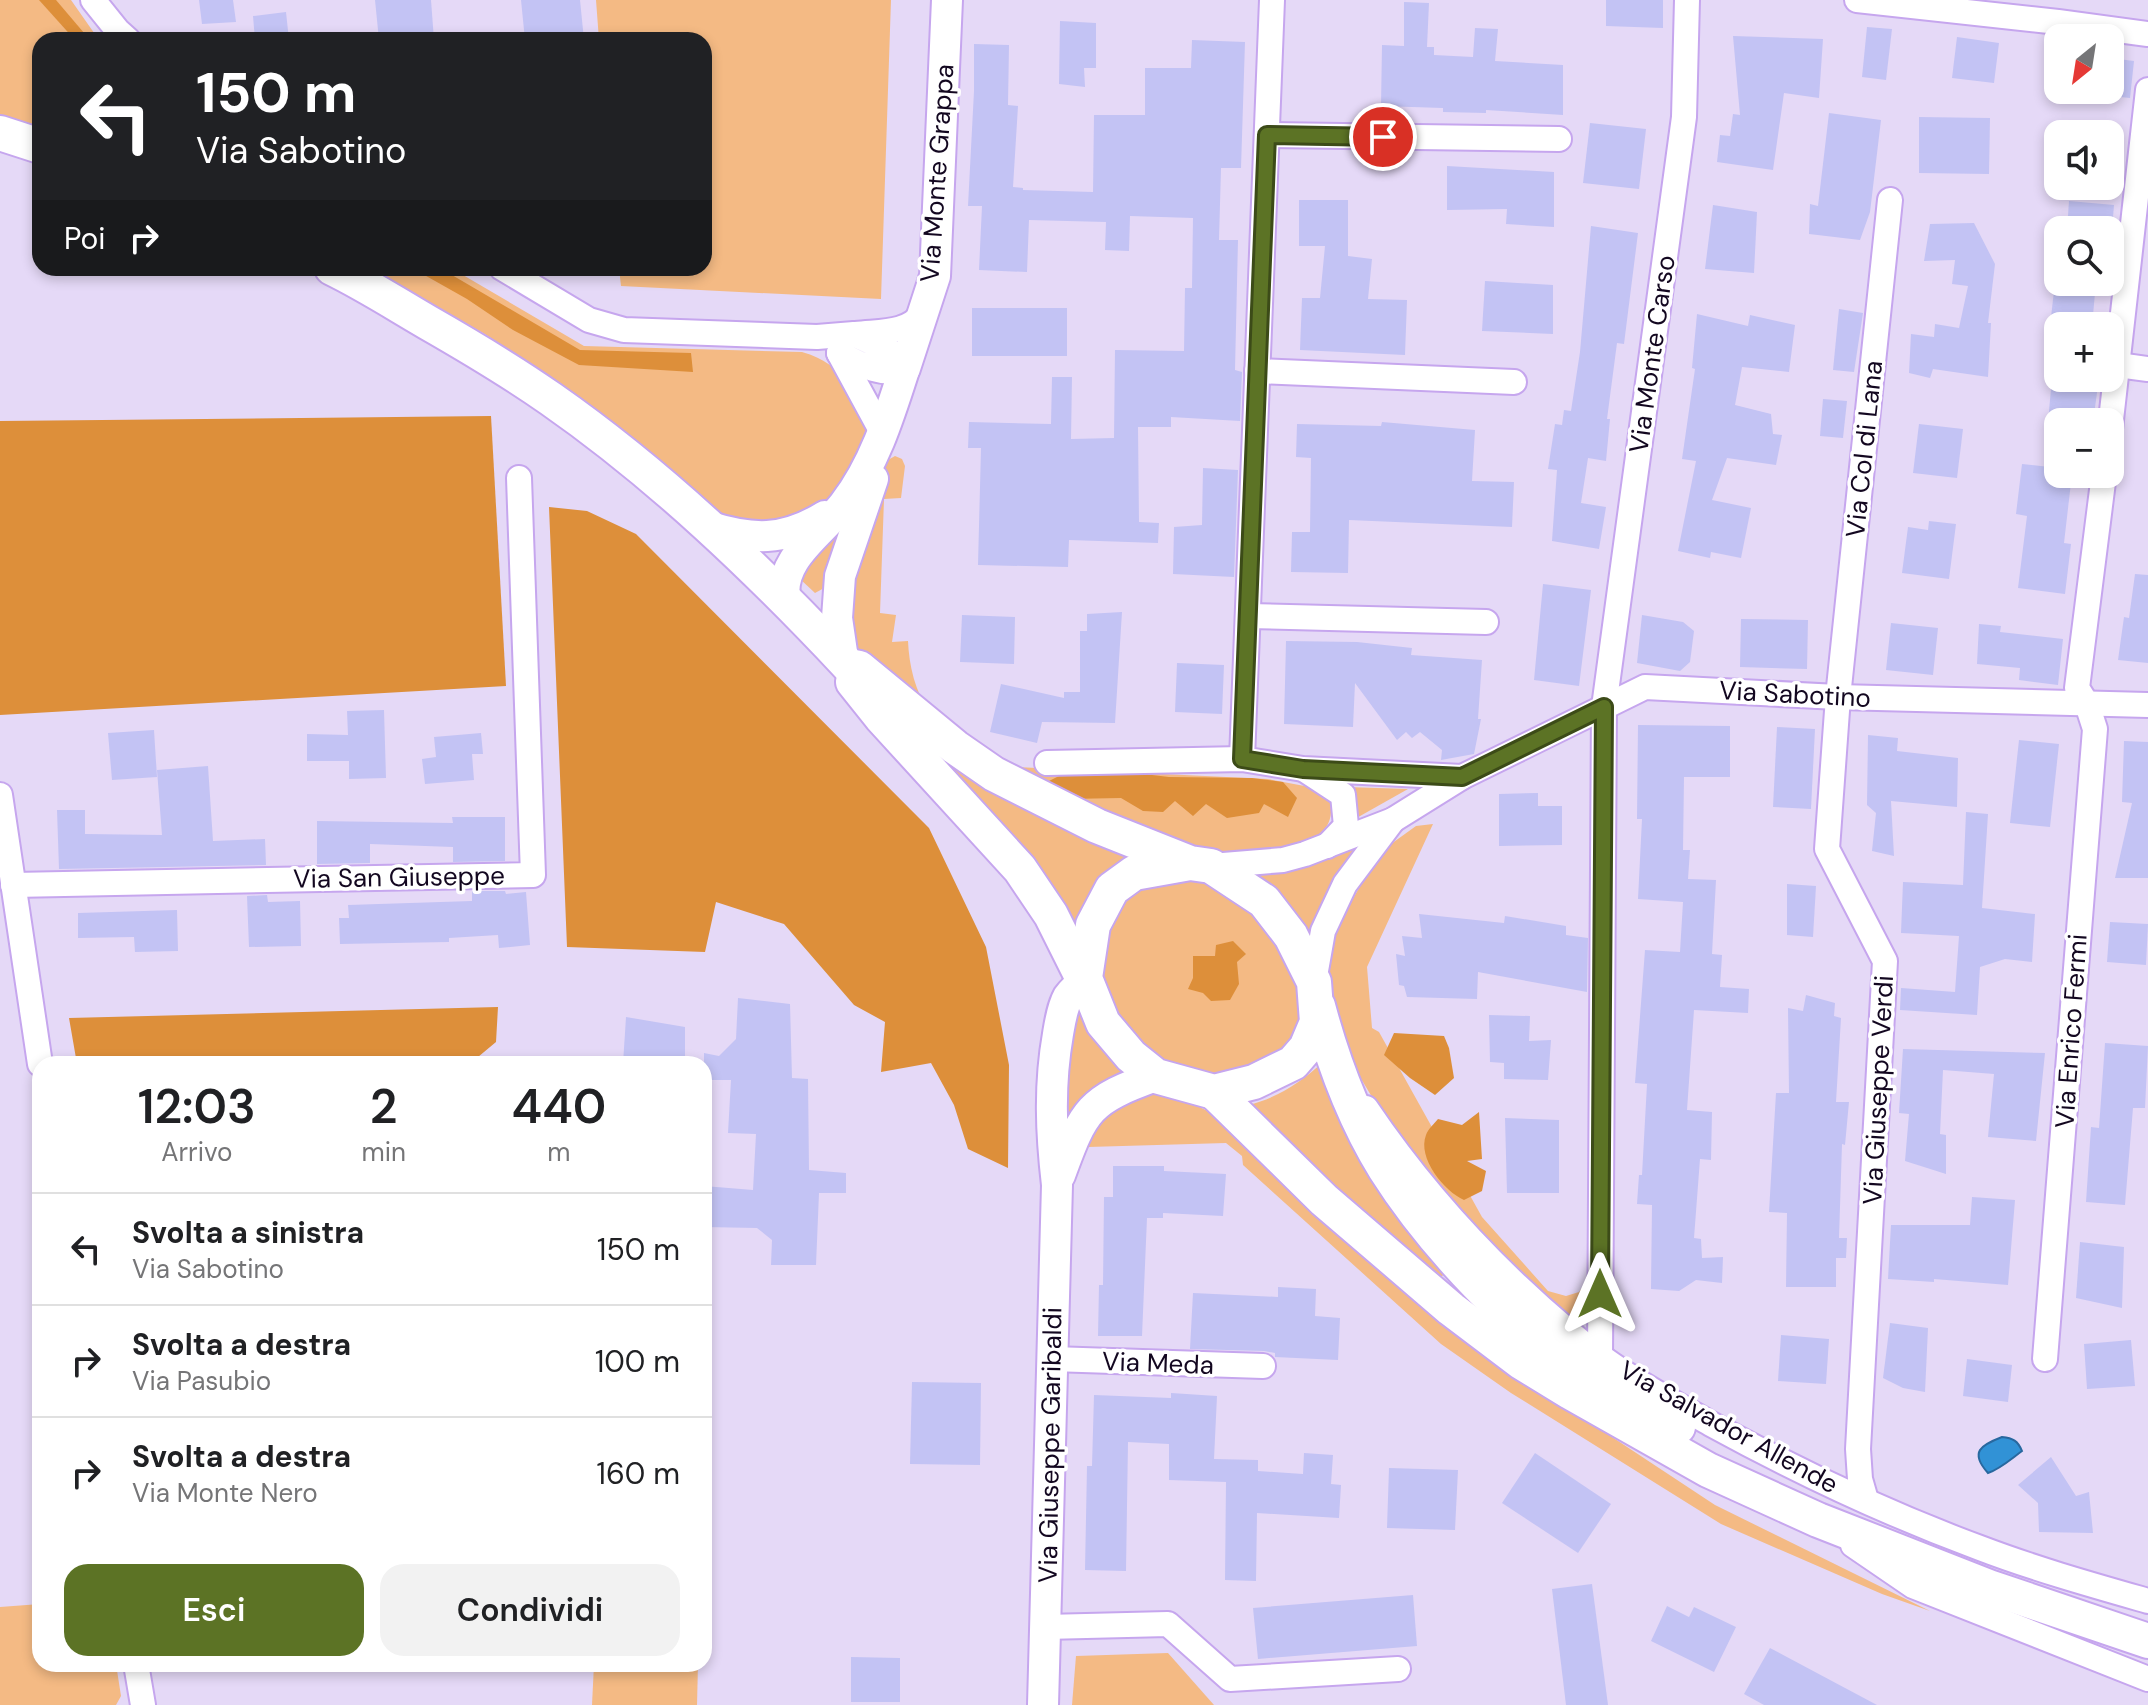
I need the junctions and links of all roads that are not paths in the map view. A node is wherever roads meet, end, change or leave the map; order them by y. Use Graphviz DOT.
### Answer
graph roads {
  1 [pos="93,0"];
  2 [pos="947,0"];
  3 [pos="1272,0"];
  4 [pos="1687,0"];
  5 [pos="1857,0"];
  6 [pos="2059,11"];
  7 [pos="119,32"];
  8 [pos="2148,34"];
  9 [pos="2148,90"];
  10 [pos="0,133"];
  11 [pos="1267,135"];
  12 [pos="1559,139"];
  13 [pos="32,143"];
  14 [pos="1890,200"];
  15 [pos="346,276"];
  16 [pos="515,276"];
  17 [pos="2124,312"];
  18 [pos="923,313"];
  19 [pos="846,343"];
  20 [pos="2124,366"];
  21 [pos="905,369"];
  22 [pos="2148,369"];
  23 [pos="1257,371"];
  24 [pos="1514,382"];
  25 [pos="883,434"];
  26 [pos="519,478"];
  27 [pos="2102,488"];
  28 [pos="844,505"];
  29 [pos="707,526"];
  30 [pos="785,600"];
  31 [pos="1248,616"];
  32 [pos="1486,622"];
  33 [pos="846,662"];
  34 [pos="1838,697"];
  35 [pos="2087,704"];
  36 [pos="2148,705"];
  37 [pos="1604,707"];
  38 [pos="1242,759"];
  39 [pos="1047,763"];
  40 [pos="1303,769"];
  41 [pos="1462,777"];
  42 [pos="0,795"];
  43 [pos="1393,820"];
  44 [pos="1327,846"];
  45 [pos="1200,865"];
  46 [pos="13,885"];
  47 [pos="1086,979"];
  48 [pos="1316,992"];
  49 [pos="39,1056"];
  50 [pos="1332,1057"];
  51 [pos="1156,1076"];
  52 [pos="1214,1092"];
  53 [pos="1057,1185"];
  54 [pos="1600,1356"];
  55 [pos="1052,1359"];
  56 [pos="2045,1359"];
  57 [pos="1263,1366"];
  58 [pos="1858,1449"];
  59 [pos="1827,1482"];
  60 [pos="1866,1500"];
  61 [pos="1806,1514"];
  62 [pos="2148,1601"];
  63 [pos="1045,1627"];
  64 [pos="2148,1641"];
  65 [pos="1398,1669"];
  66 [pos="137,1672"];
  67 [pos="2148,1679"];
  68 [pos="143,1705"];
  69 [pos="1043,1705"];
  1 -- 7 [label="street"];
  2 -- 18 [label="street, Via Monte Grappa"];
  3 -- 11 [label="street"];
  4 -- 37 [label="street, Via Monte Carso"];
  5 -- 6 [label="street"];
  6 -- 8 [label="street"];
  9 -- 17 [label="street"];
  10 -- 13 [label="main road"];
  11 -- 12 [label="street"];
  11 -- 23 [label="street"];
  14 -- 34 [label="street, Via Col di Lana"];
  15 -- 29 [label="main road"];
  16 -- 19 [label="street"];
  18 -- 19 [label="street"];
  18 -- 21 [label="street, Via Monte Grappa"];
  19 -- 21 [label="street"];
  19 -- 25 [label="street"];
  20 -- 22 [label="street"];
  21 -- 25 [label="street, Via Monte Grappa"];
  23 -- 24 [label="street"];
  23 -- 31 [label="street"];
  25 -- 28 [label="street, Via Monte Grappa"];
  25 -- 33 [label="street, Via Monte Grappa"];
  26 -- 46 [label="street, Via San Giuseppe"];
  27 -- 35 [label="street, Via Enrico Fermi"];
  28 -- 29 [label="street, Via Monte Grappa"];
  28 -- 30 [label="street, Via Monte Grappa"];
  29 -- 30 [label="main road"];
  30 -- 33 [label="main road"];
  31 -- 32 [label="street"];
  31 -- 38 [label="street"];
  33 -- 45 [label="main road"];
  33 -- 47 [label="main road"];
  34 -- 35 [label="street, Via Sabotino"];
  34 -- 37 [label="street, Via Sabotino"];
  34 -- 58 [label="street, Via Giuseppe Verdi"];
  35 -- 36 [label="street, Via Sabotino"];
  35 -- 56 [label="street, Via Enrico Fermi"];
  37 -- 41 [label="street, Via Sabotino"];
  37 -- 54 [label="street, Via Monte Carso"];
  38 -- 39 [label="street, Via Sabotino"];
  38 -- 40 [label="street, Via Sabotino"];
  40 -- 41 [label="street, Via Sabotino"];
  40 -- 44 [label="street"];
  41 -- 43 [label="street, Via Sabotino"];
  42 -- 46 [label="street"];
  43 -- 44 [label="street"];
  43 -- 48 [label="street"];
  44 -- 45 [label="street"];
  45 -- 47 [label="main road"];
  45 -- 48 [label="main road"];
  46 -- 49 [label="street"];
  47 -- 51 [label="main road"];
  47 -- 53 [label="street, Via Giuseppe Garibaldi"];
  48 -- 50 [label="main road"];
  48 -- 52 [label="main road"];
  50 -- 54 [label="street, Via Salvador Allende"];
  50 -- 61 [label="main road"];
  51 -- 52 [label="main road"];
  51 -- 53 [label="street, Via Giuseppe Garibaldi"];
  52 -- 61 [label="main road"];
  53 -- 55 [label="street, Via Giuseppe Garibaldi"];
  54 -- 59 [label="street, Via Salvador Allende"];
  55 -- 57 [label="street, Via Meda"];
  55 -- 63 [label="street, Via Giuseppe Garibaldi"];
  58 -- 59 [label="street"];
  58 -- 60 [label="street, Via Giuseppe Verdi"];
  59 -- 60 [label="street, Via Salvador Allende"];
  60 -- 62 [label="street, Via Salvador Allende"];
  61 -- 64 [label="main road"];
  61 -- 67 [label="street"];
  63 -- 65 [label="street"];
  63 -- 69 [label="street, Via Giuseppe Garibaldi"];
  66 -- 68 [label="street"];
}
